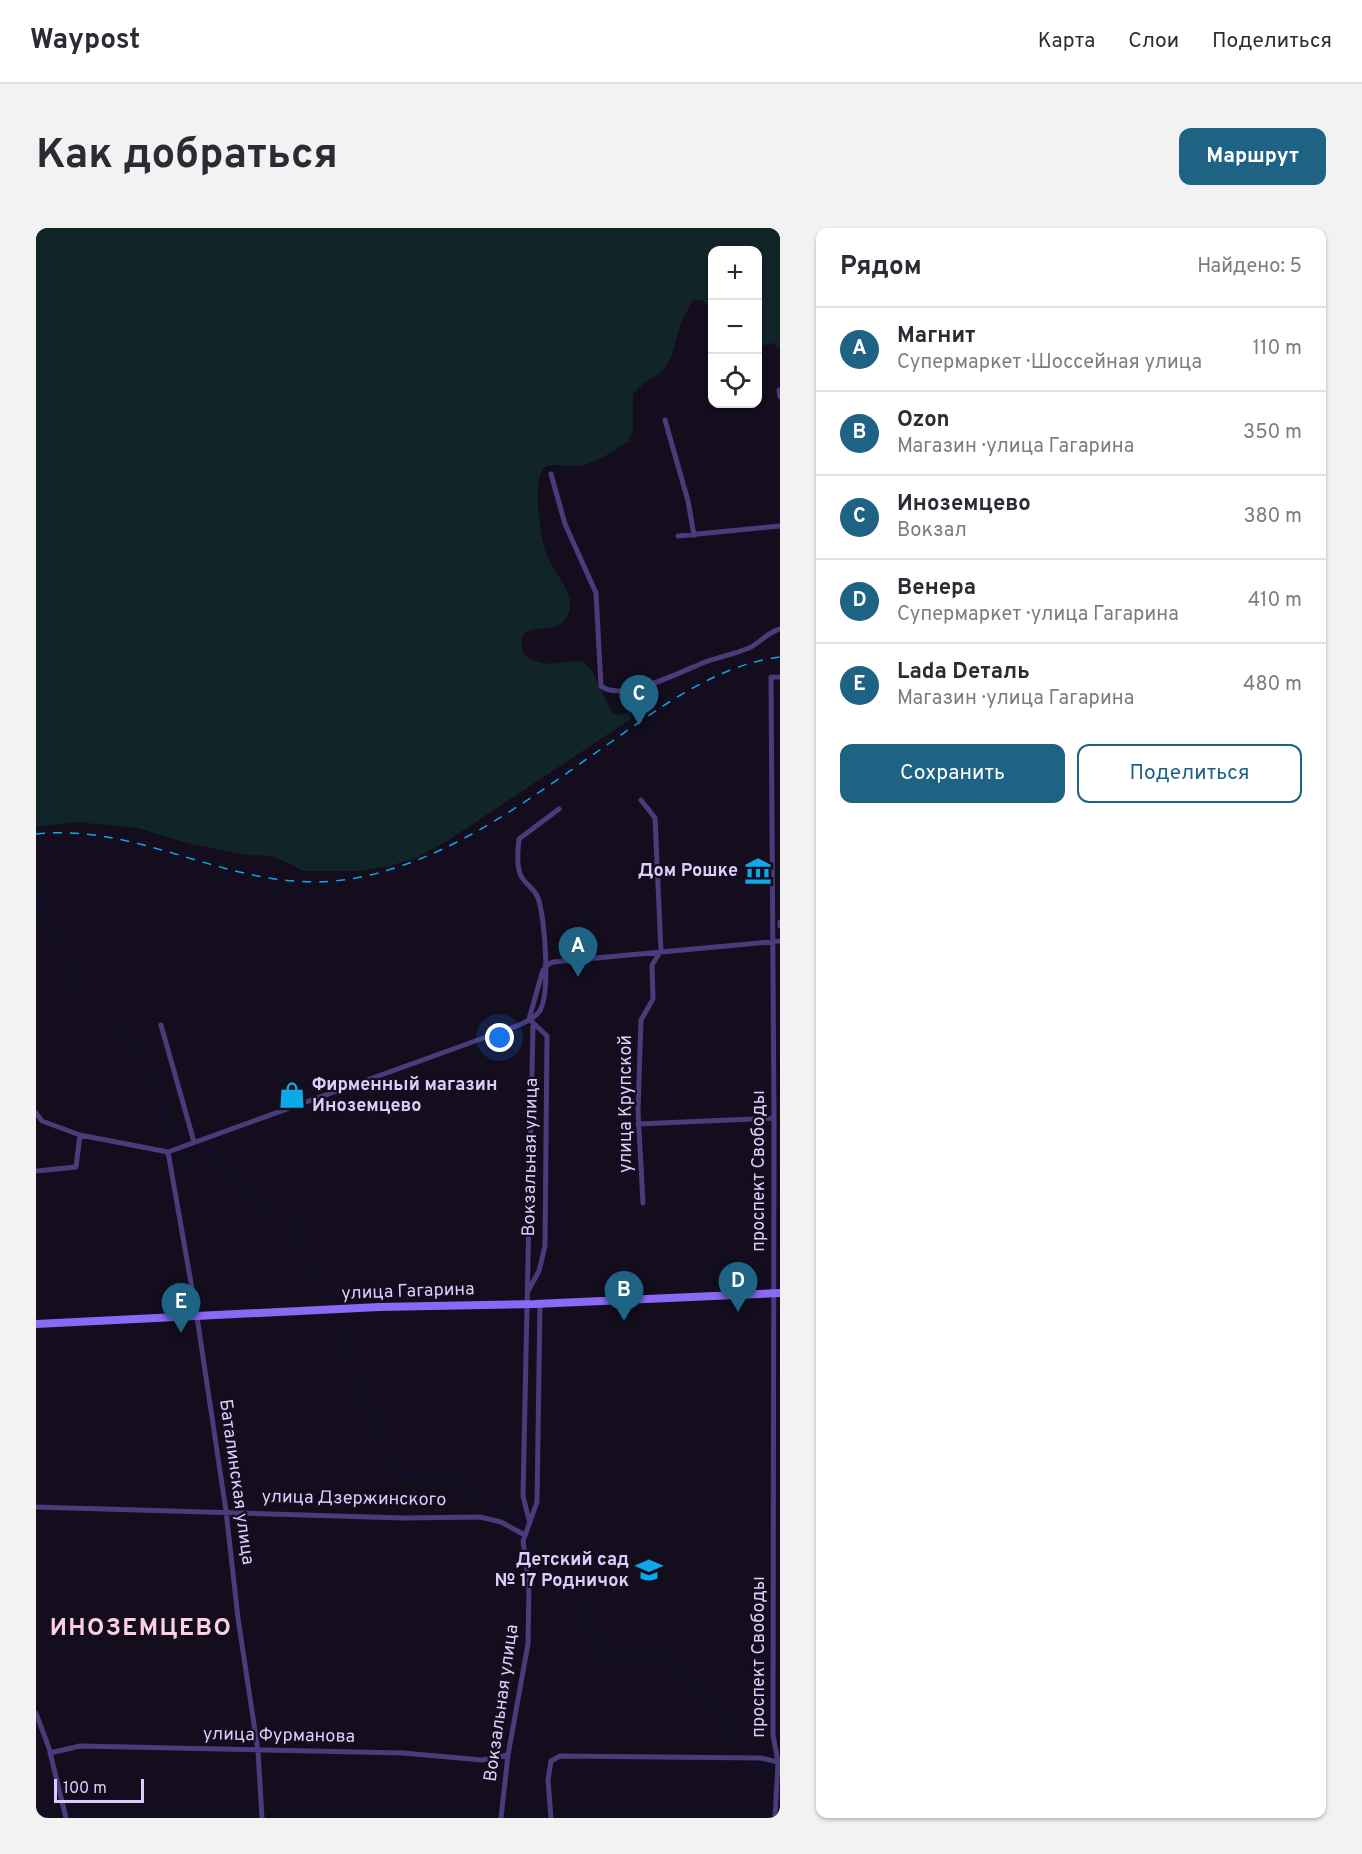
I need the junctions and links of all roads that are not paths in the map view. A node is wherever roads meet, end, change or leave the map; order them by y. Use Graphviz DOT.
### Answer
graph roads {
  1 [pos="779,390"];
  2 [pos="780,398"];
  3 [pos="665,420"];
  4 [pos="551,474"];
  5 [pos="780,526"];
  6 [pos="694,535"];
  7 [pos="678,536"];
  8 [pos="780,629"];
  9 [pos="780,677"];
  10 [pos="641,800"];
  11 [pos="559,809"];
  12 [pos="780,941"];
  13 [pos="773,942"];
  14 [pos="661,951"];
  15 [pos="545,966"];
  16 [pos="529,1019"];
  17 [pos="161,1025"];
  18 [pos="533,1025"];
  19 [pos="36,1113"];
  20 [pos="774,1118"];
  21 [pos="638,1124"];
  22 [pos="81,1135"];
  23 [pos="194,1142"];
  24 [pos="168,1152"];
  25 [pos="36,1171"];
  26 [pos="643,1203"];
  27 [pos="527,1293"];
  28 [pos="777,1293"];
  29 [pos="528,1304"];
  30 [pos="540,1304"];
  31 [pos="197,1317"];
  32 [pos="36,1324"];
  33 [pos="36,1507"];
  34 [pos="226,1511"];
  35 [pos="529,1521"];
  36 [pos="524,1534"];
  37 [pos="36,1713"];
  38 [pos="258,1751"];
  39 [pos="50,1753"];
  40 [pos="508,1755"];
  41 [pos="779,1762"];
  42 [pos="66,1818"];
  43 [pos="262,1818"];
  44 [pos="501,1818"];
  45 [pos="551,1818"];
  46 [pos="775,1818"];
  1 -- 2 [label="street"];
  3 -- 6 [label="street"];
  4 -- 8 [label="street"];
  5 -- 6 [label="street"];
  6 -- 7 [label="street"];
  9 -- 13 [label="street, проспект Свободы"];
  10 -- 14 [label="street, улица Крупской"];
  11 -- 15 [label="street"];
  12 -- 13 [label="street"];
  13 -- 14 [label="street"];
  13 -- 20 [label="street, проспект Свободы"];
  14 -- 15 [label="street"];
  14 -- 21 [label="street, улица Крупской"];
  15 -- 16 [label="street"];
  15 -- 16 [label="street"];
  16 -- 18 [label="street, Вокзальная улица"];
  16 -- 23 [label="street"];
  17 -- 23 [label="street"];
  18 -- 27 [label="street, Вокзальная улица"];
  18 -- 27 [label="street, Вокзальная улица"];
  19 -- 22 [label="street"];
  20 -- 21 [label="street"];
  20 -- 28 [label="street, проспект Свободы"];
  21 -- 26 [label="street, улица Крупской"];
  22 -- 24 [label="street"];
  22 -- 25 [label="street"];
  23 -- 24 [label="street"];
  24 -- 31 [label="street, Баталинская улица"];
  27 -- 29 [label="street, Вокзальная улица"];
  28 -- 30 [label="main road, улица Гагарина"];
  28 -- 41 [label="street, проспект Свободы"];
  29 -- 30 [label="main road, улица Гагарина"];
  29 -- 31 [label="main road, улица Гагарина"];
  29 -- 35 [label="street, Вокзальная улица"];
  30 -- 35 [label="street, Вокзальная улица"];
  31 -- 32 [label="main road, улица Гагарина"];
  31 -- 34 [label="street, Баталинская улица"];
  33 -- 34 [label="street, улица Дзержинского"];
  34 -- 36 [label="street, улица Дзержинского"];
  34 -- 38 [label="street, Баталинская улица"];
  35 -- 36 [label="street, Вокзальная улица"];
  36 -- 40 [label="street, Вокзальная улица"];
  37 -- 39 [label="street"];
  38 -- 39 [label="street, улица Фурманова"];
  38 -- 40 [label="street, улица Фурманова"];
  38 -- 43 [label="street, Баталинская улица"];
  39 -- 42 [label="street"];
  40 -- 44 [label="street, Вокзальная улица"];
  41 -- 45 [label="street"];
  41 -- 46 [label="street, проспект Свободы"];
}
